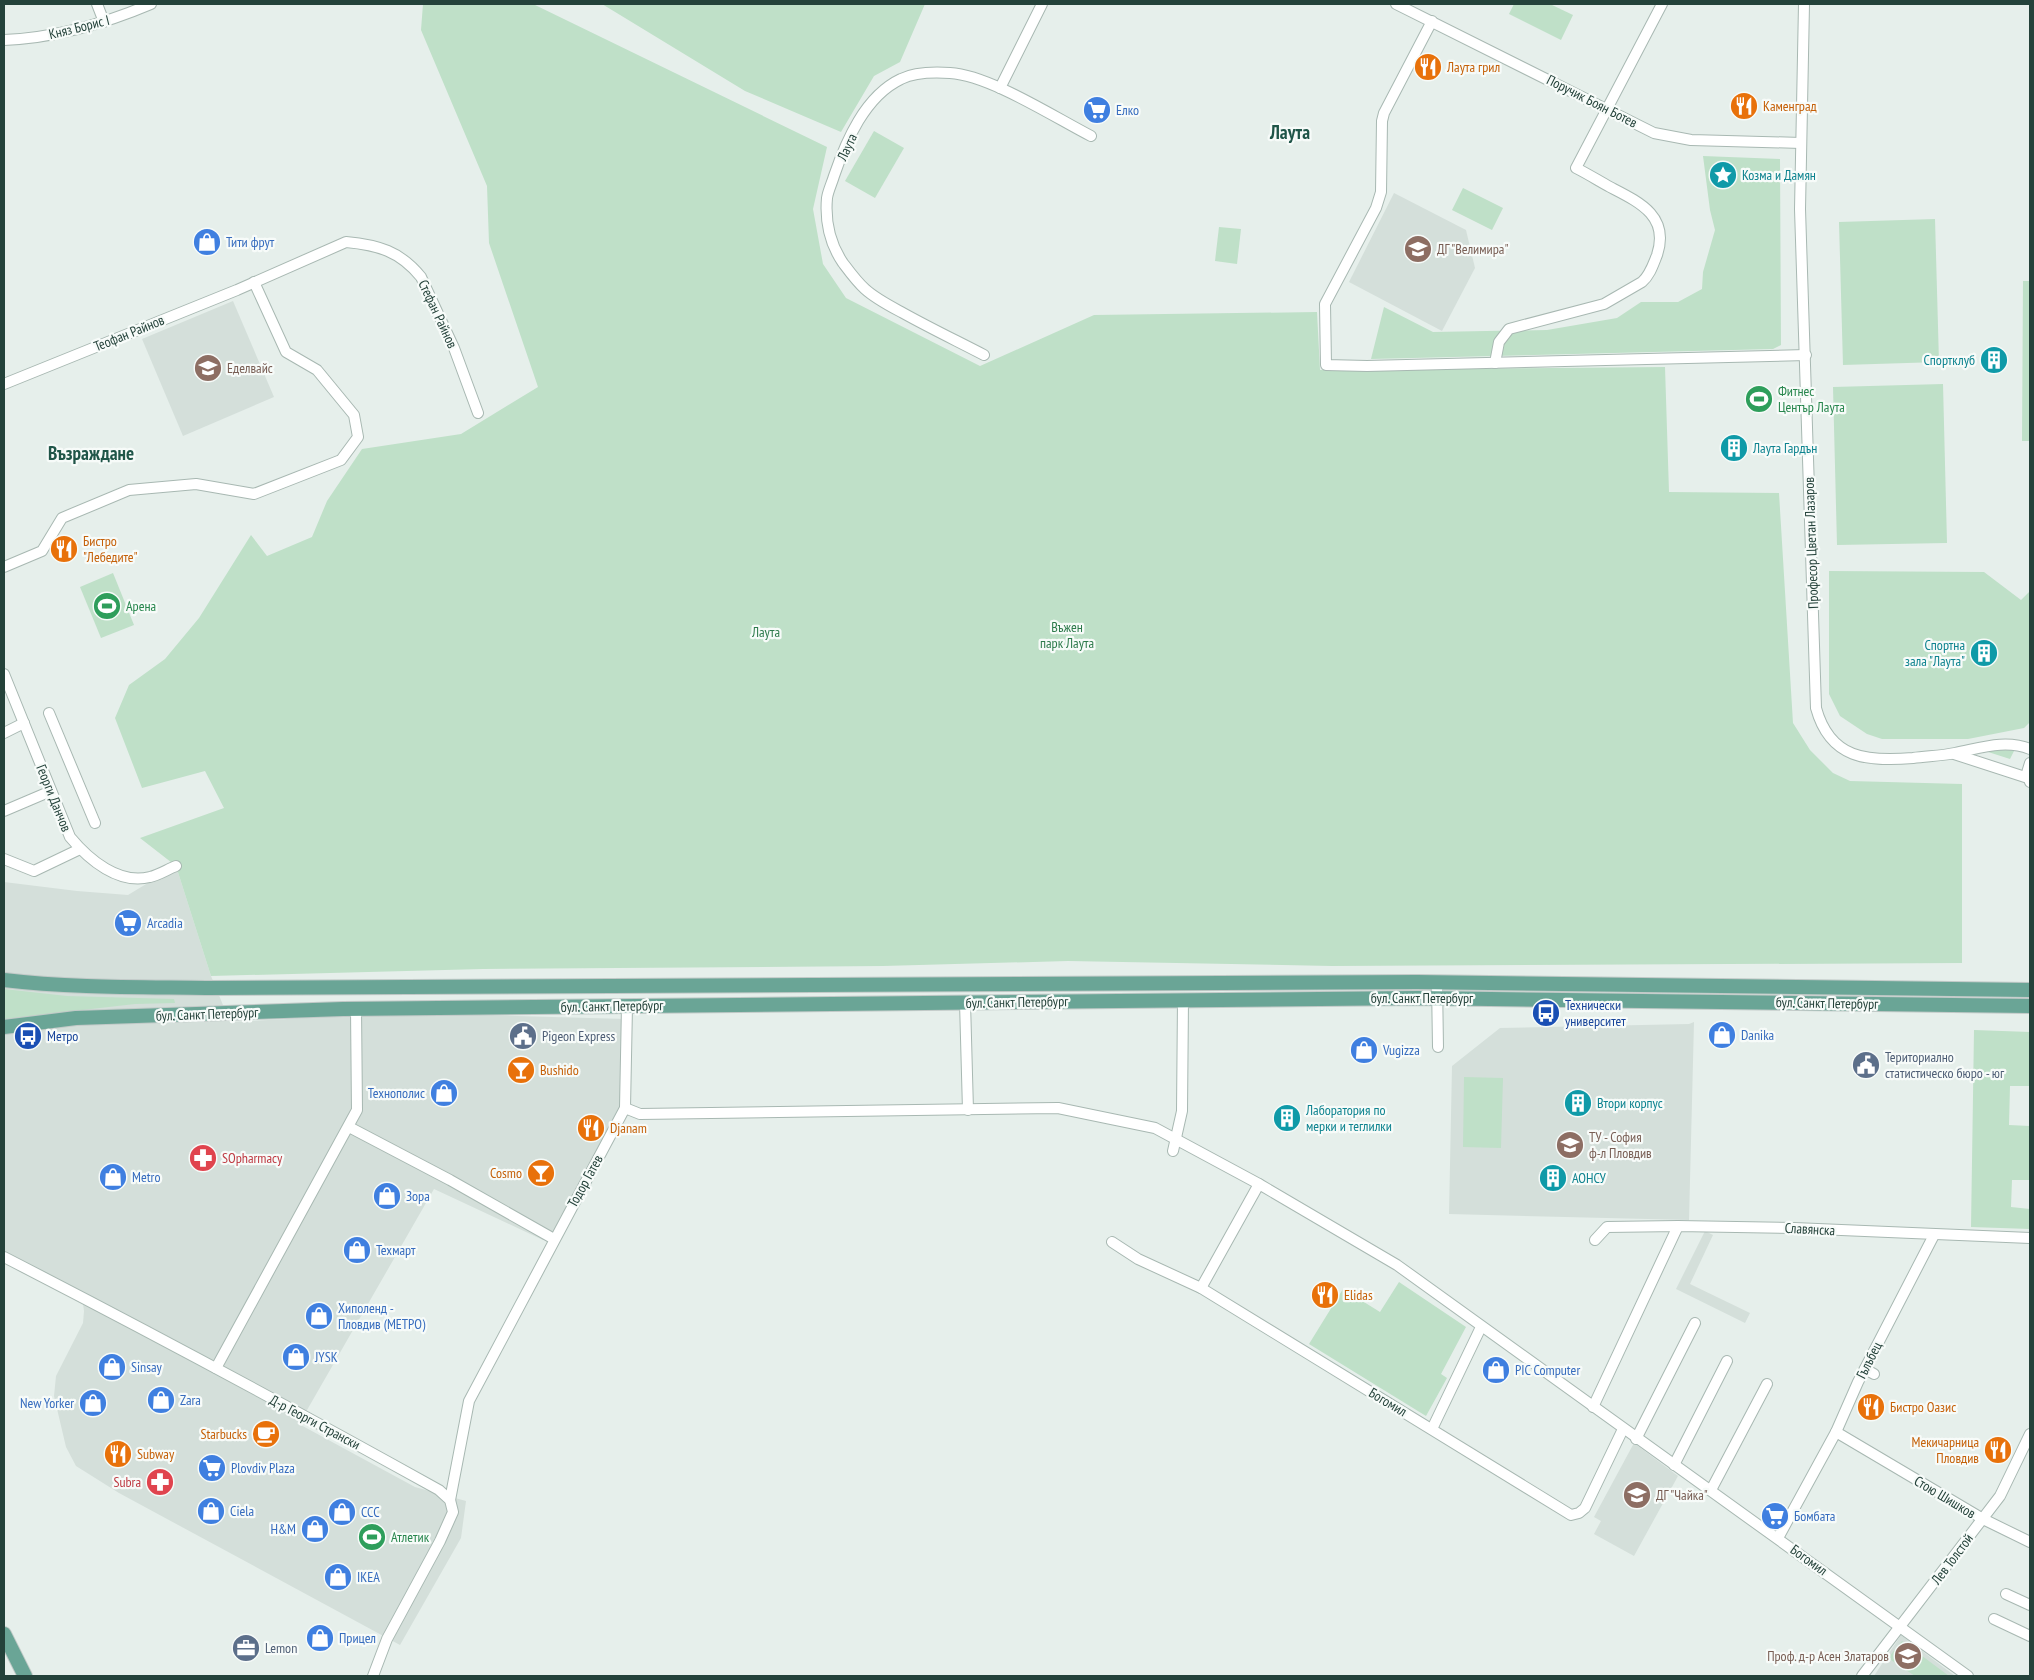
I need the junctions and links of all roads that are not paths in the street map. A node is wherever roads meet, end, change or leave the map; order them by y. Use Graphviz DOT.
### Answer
graph roads {
  1 [pos="97,4"];
  2 [pos="151,4"];
  3 [pos="1042,4"];
  4 [pos="1396,4"];
  5 [pos="1662,4"];
  6 [pos="1804,4"];
  7 [pos="1432,21"];
  8 [pos="104,22"];
  9 [pos="4,40"];
  10 [pos="1000,88"];
  11 [pos="1608,109"];
  12 [pos="1090,136"];
  13 [pos="1801,143"];
  14 [pos="254,282"];
  15 [pos="984,355"];
  16 [pos="1806,355"];
  17 [pos="1495,363"];
  18 [pos="4,384"];
  19 [pos="478,413"];
  20 [pos="4,567"];
  21 [pos="4,674"];
  22 [pos="48,713"];
  23 [pos="24,723"];
  24 [pos="4,733"];
  25 [pos="2030,749"];
  26 [pos="1953,754"];
  27 [pos="2030,762"];
  28 [pos="2029,780"];
  29 [pos="51,791"];
  30 [pos="4,811"];
  31 [pos="94,823"];
  32 [pos="80,849"];
  33 [pos="4,859"];
  34 [pos="176,866"];
  35 [pos="4,980"];
  36 [pos="1437,982"];
  37 [pos="2030,990"];
  38 [pos="1438,997"];
  39 [pos="1183,1000"];
  40 [pos="965,1002"];
  41 [pos="627,1006"];
  42 [pos="2030,1006"];
  43 [pos="356,1009"];
  44 [pos="4,1026"];
  45 [pos="1438,1047"];
  46 [pos="625,1108"];
  47 [pos="968,1110"];
  48 [pos="350,1127"];
  49 [pos="1177,1140"];
  50 [pos="1173,1151"];
  51 [pos="1258,1184"];
  52 [pos="1678,1226"];
  53 [pos="1934,1235"];
  54 [pos="2030,1238"];
  55 [pos="554,1239"];
  56 [pos="1596,1240"];
  57 [pos="1112,1242"];
  58 [pos="4,1257"];
  59 [pos="1201,1288"];
  60 [pos="1695,1322"];
  61 [pos="1481,1327"];
  62 [pos="1727,1361"];
  63 [pos="216,1368"];
  64 [pos="1767,1384"];
  65 [pos="1593,1407"];
  66 [pos="1432,1429"];
  67 [pos="1623,1429"];
  68 [pos="1836,1432"];
  69 [pos="2030,1434"];
  70 [pos="1636,1439"];
  71 [pos="1674,1465"];
  72 [pos="1711,1490"];
  73 [pos="450,1500"];
  74 [pos="1983,1519"];
  75 [pos="1778,1538"];
  76 [pos="2030,1542"];
  77 [pos="2006,1594"];
  78 [pos="2030,1605"];
  79 [pos="1994,1620"];
  80 [pos="1901,1626"];
  81 [pos="4,1634"];
  82 [pos="2030,1636"];
  83 [pos="25,1676"];
  84 [pos="373,1676"];
  85 [pos="1862,1676"];
  86 [pos="1968,1676"];
  1 -- 8 [label="street"];
  2 -- 8 [label="street, Княз Борис I"];
  3 -- 10 [label="street"];
  4 -- 7 [label="street, Поручик Боян Ботев"];
  5 -- 11 [label="street"];
  6 -- 13 [label="street, Професор Цветан Лазаров"];
  7 -- 11 [label="street, Поручик Боян Ботев"];
  7 -- 17 [label="street"];
  8 -- 9 [label="street, Княз Борис I"];
  10 -- 12 [label="street, Лаута"];
  10 -- 15 [label="street, Лаута"];
  11 -- 13 [label="street, Поручик Боян Ботев"];
  11 -- 17 [label="street"];
  13 -- 16 [label="street, Професор Цветан Лазаров"];
  14 -- 18 [label="street, Теофан Райнов"];
  14 -- 19 [label="street, Стефан Райнов"];
  14 -- 20 [label="street"];
  16 -- 17 [label="street"];
  16 -- 26 [label="street, Професор Цветан Лазаров"];
  21 -- 23 [label="street, Георги Данчов"];
  22 -- 31 [label="street"];
  23 -- 24 [label="street"];
  23 -- 29 [label="street, Георги Данчов"];
  25 -- 26 [label="street, Професор Цветан Лазаров"];
  26 -- 28 [label="street, Професор Цветан Лазаров"];
  27 -- 28 [label="street"];
  29 -- 30 [label="street"];
  29 -- 32 [label="street, Георги Данчов"];
  32 -- 33 [label="street"];
  32 -- 34 [label="street, Георги Данчов"];
  35 -- 36 [label="main road, бул. Санкт Петербург"];
  36 -- 37 [label="main road, бул. Санкт Петербург"];
  36 -- 38 [label="street"];
  38 -- 39 [label="main road, бул. Санкт Петербург"];
  38 -- 42 [label="main road, бул. Санкт Петербург"];
  38 -- 45 [label="street"];
  39 -- 40 [label="main road, бул. Санкт Петербург"];
  39 -- 49 [label="street"];
  40 -- 41 [label="main road, бул. Санкт Петербург"];
  40 -- 47 [label="street"];
  41 -- 43 [label="main road, бул. Санкт Петербург"];
  41 -- 46 [label="street, Тодор Гатев"];
  43 -- 44 [label="main road, бул. Санкт Петербург"];
  43 -- 48 [label="street"];
  46 -- 47 [label="street, Богомил"];
  46 -- 55 [label="street, Тодор Гатев"];
  47 -- 49 [label="street, Богомил"];
  48 -- 55 [label="street"];
  48 -- 63 [label="street"];
  49 -- 50 [label="street"];
  49 -- 51 [label="street, Богомил"];
  51 -- 59 [label="street"];
  51 -- 61 [label="street, Богомил"];
  52 -- 53 [label="street, Славянска"];
  52 -- 56 [label="street, Славянска"];
  52 -- 65 [label="street"];
  53 -- 54 [label="street, Славянска"];
  53 -- 68 [label="street, Гълъбец"];
  55 -- 73 [label="street, Тодор Гатев"];
  57 -- 59 [label="street, Богомил"];
  58 -- 63 [label="street, Д-р Георги Странски"];
  59 -- 66 [label="street, Богомил"];
  60 -- 70 [label="street"];
  61 -- 65 [label="street, Богомил"];
  61 -- 66 [label="street"];
  62 -- 71 [label="street"];
  63 -- 73 [label="street, Д-р Георги Странски"];
  64 -- 72 [label="street"];
  65 -- 67 [label="street, Богомил"];
  66 -- 67 [label="street, Богомил"];
  67 -- 70 [label="street, Богомил"];
  68 -- 74 [label="street, Стою Шишков"];
  68 -- 75 [label="street, Гълъбец"];
  69 -- 74 [label="street, Лев Толстой"];
  70 -- 71 [label="street, Богомил"];
  71 -- 72 [label="street, Богомил"];
  72 -- 75 [label="street, Богомил"];
  73 -- 84 [label="street"];
  74 -- 76 [label="street, Стою Шишков"];
  74 -- 80 [label="street, Лев Толстой"];
  75 -- 80 [label="street, Богомил"];
  77 -- 78 [label="street"];
  79 -- 82 [label="street"];
  80 -- 85 [label="street, Лев Толстой"];
  80 -- 86 [label="street, Богомил"];
  81 -- 83 [label="main road"];
}
